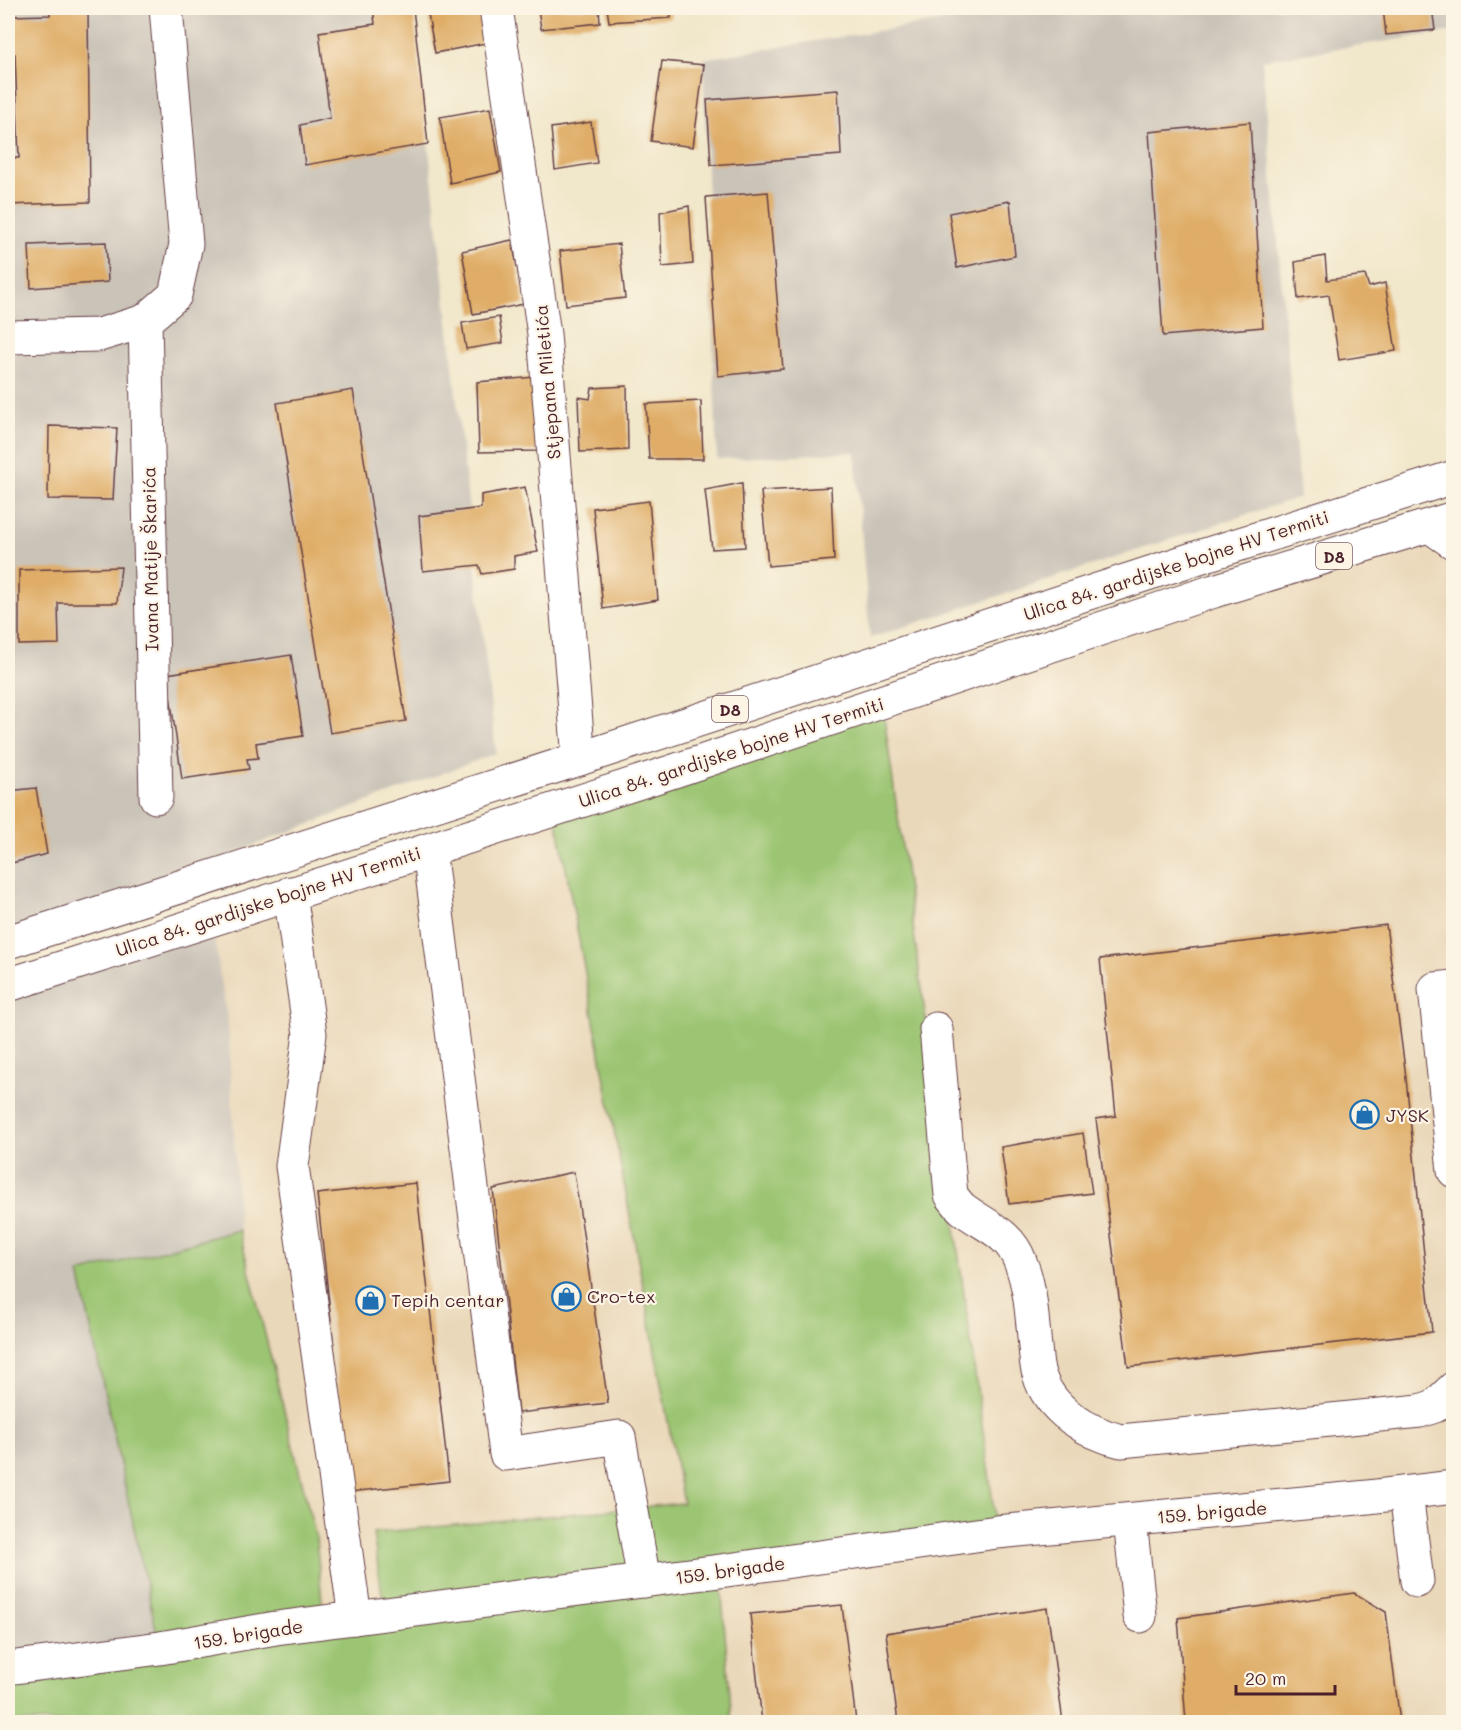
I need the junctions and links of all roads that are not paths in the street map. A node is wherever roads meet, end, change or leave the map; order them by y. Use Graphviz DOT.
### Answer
graph roads {
  1 [pos="166,8"];
  2 [pos="496,8"];
  3 [pos="144,321"];
  4 [pos="8,337"];
  5 [pos="1454,477"];
  6 [pos="1446,529"];
  7 [pos="579,759"];
  8 [pos="156,797"];
  9 [pos="429,850"];
  10 [pos="290,893"];
  11 [pos="8,942"];
  12 [pos="8,986"];
  13 [pos="1454,987"];
  14 [pos="936,1029"];
  15 [pos="1454,1171"];
  16 [pos="1454,1388"];
  17 [pos="1454,1487"];
  18 [pos="1406,1493"];
  19 [pos="1130,1520"];
  20 [pos="644,1581"];
  21 [pos="1417,1581"];
  22 [pos="1140,1616"];
  23 [pos="355,1618"];
  24 [pos="8,1668"];
  1 -- 3 [label="main road"];
  2 -- 7 [label="main road, Stjepana Miletića"];
  3 -- 4 [label="main road"];
  3 -- 8 [label="main road, Ivana Matije Škarića"];
  5 -- 7 [label="main road, Ulica 84. gardijske bojne HV Termiti / D8"];
  6 -- 9 [label="main road, Ulica 84. gardijske bojne HV Termiti / D8"];
  7 -- 11 [label="main road, Ulica 84. gardijske bojne HV Termiti / D8"];
  9 -- 10 [label="main road, Ulica 84. gardijske bojne HV Termiti / D8"];
  9 -- 20 [label="main road"];
  10 -- 12 [label="main road, Ulica 84. gardijske bojne HV Termiti / D8"];
  10 -- 23 [label="main road"];
  13 -- 15 [label="main road"];
  14 -- 16 [label="main road"];
  17 -- 18 [label="main road, 159. brigade"];
  18 -- 19 [label="main road, 159. brigade"];
  18 -- 21 [label="main road"];
  19 -- 20 [label="main road, 159. brigade"];
  19 -- 22 [label="main road"];
  20 -- 23 [label="main road, 159. brigade"];
  23 -- 24 [label="main road, 159. brigade"];
}
